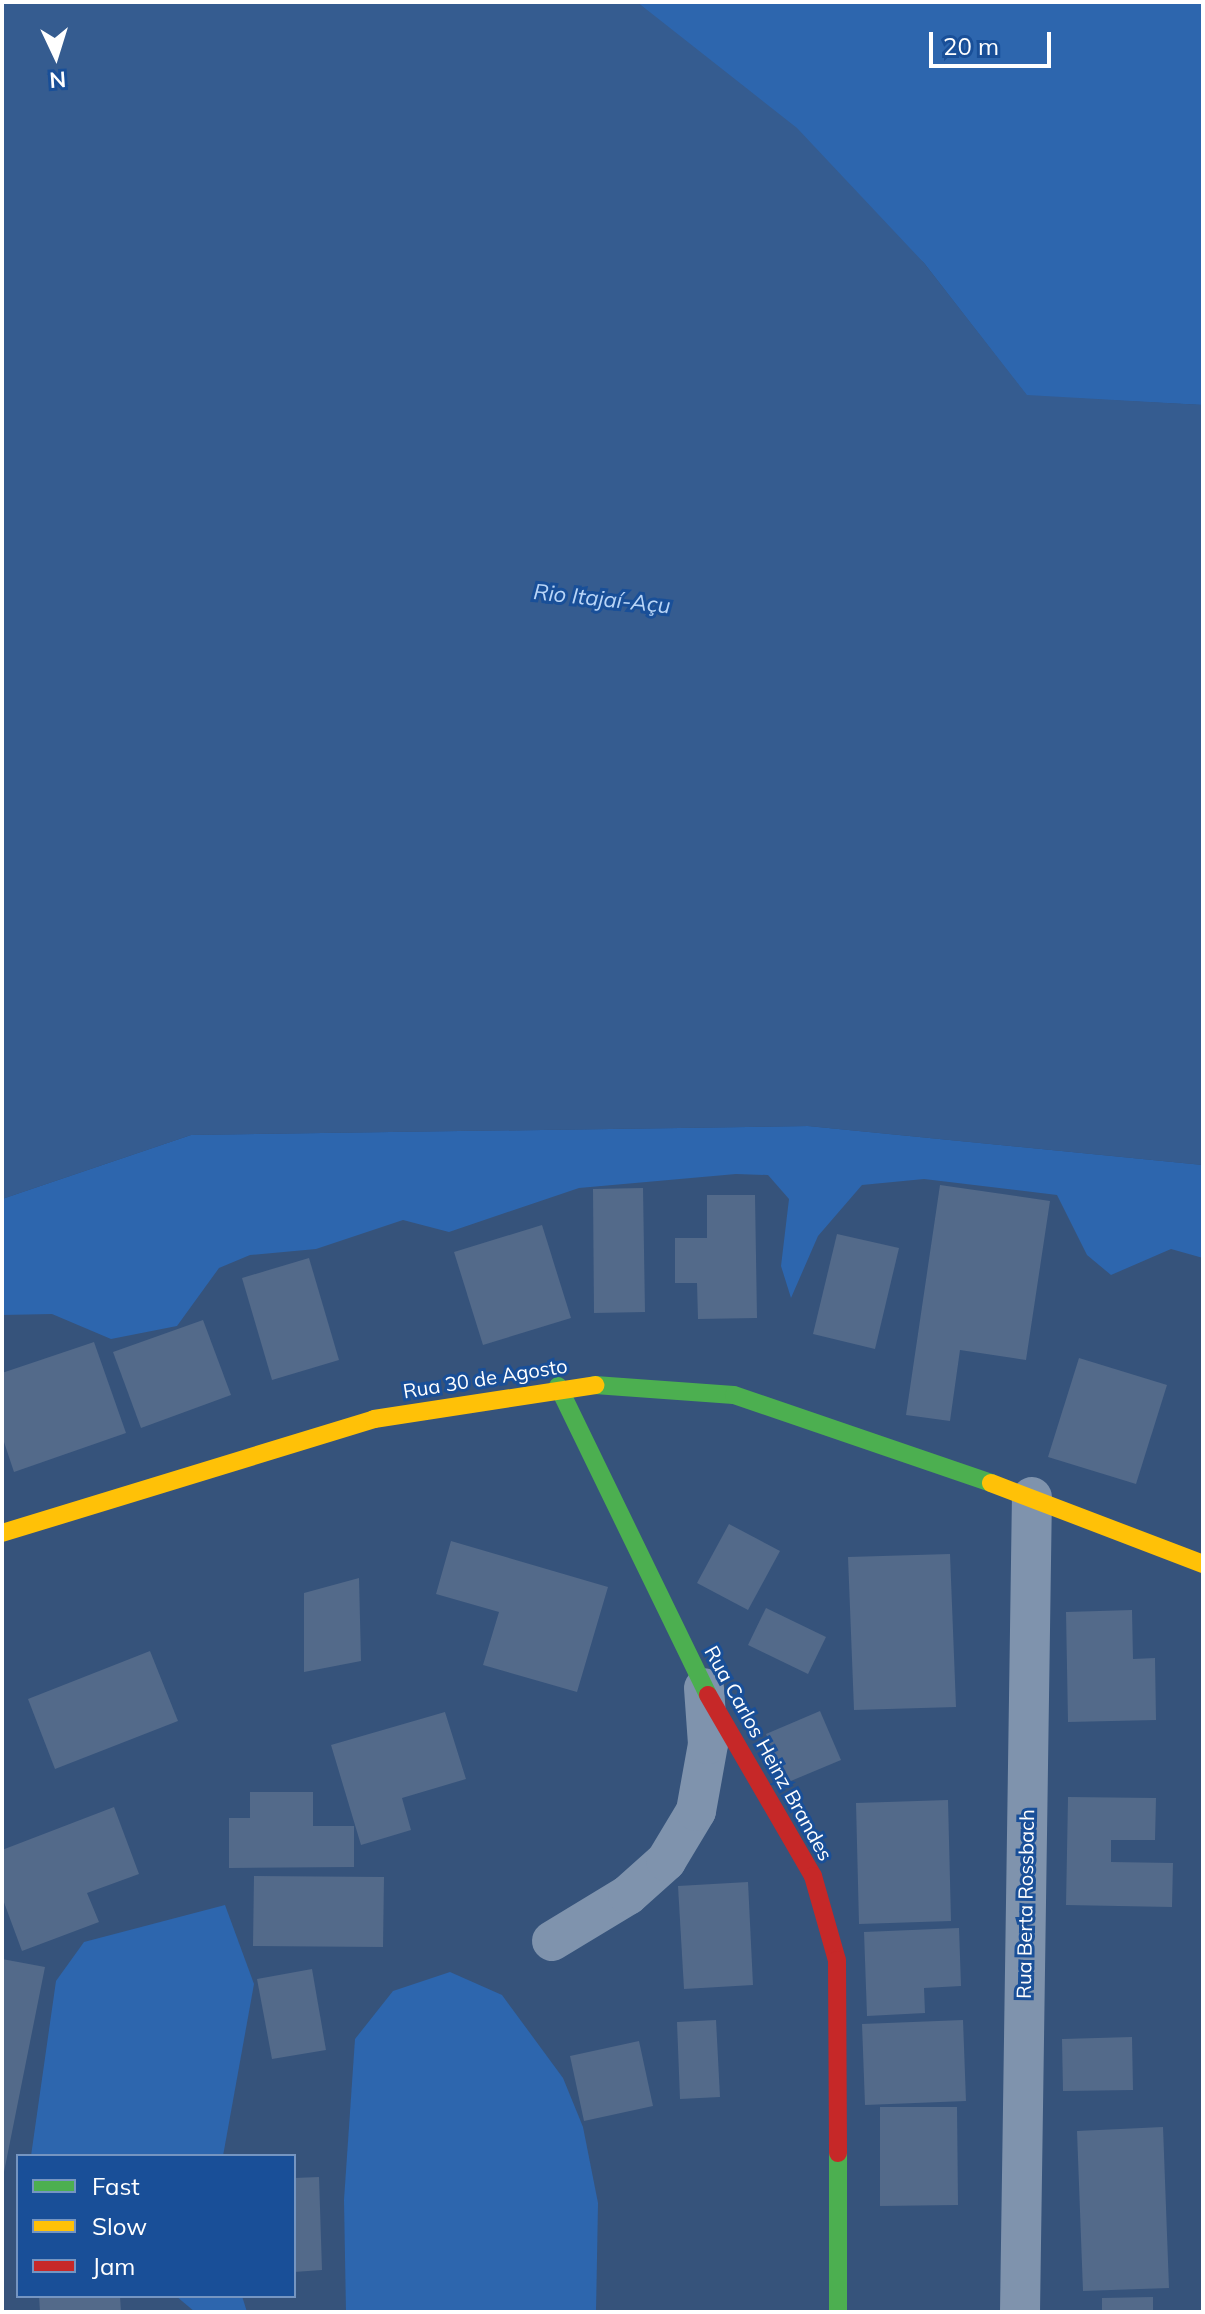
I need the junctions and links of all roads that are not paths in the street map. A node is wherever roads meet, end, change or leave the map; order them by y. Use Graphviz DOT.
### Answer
graph roads {
  1 [pos="558,1386"];
  2 [pos="1032,1497"];
  3 [pos="2,1533"];
  4 [pos="1203,1564"];
  5 [pos="704,1688"];
  6 [pos="552,1941"];
  7 [pos="838,2312"];
  8 [pos="1020,2312"];
  1 -- 2 [label="street, Rua 30 de Agosto"];
  1 -- 3 [label="street, Rua 30 de Agosto"];
  1 -- 5 [label="street, Rua Carlos Heinz Brandes"];
  2 -- 4 [label="street, Rua 30 de Agosto"];
  2 -- 8 [label="street, Rua Berta Rossbach"];
  5 -- 6 [label="street"];
  5 -- 7 [label="street, Rua Carlos Heinz Brandes"];
}
